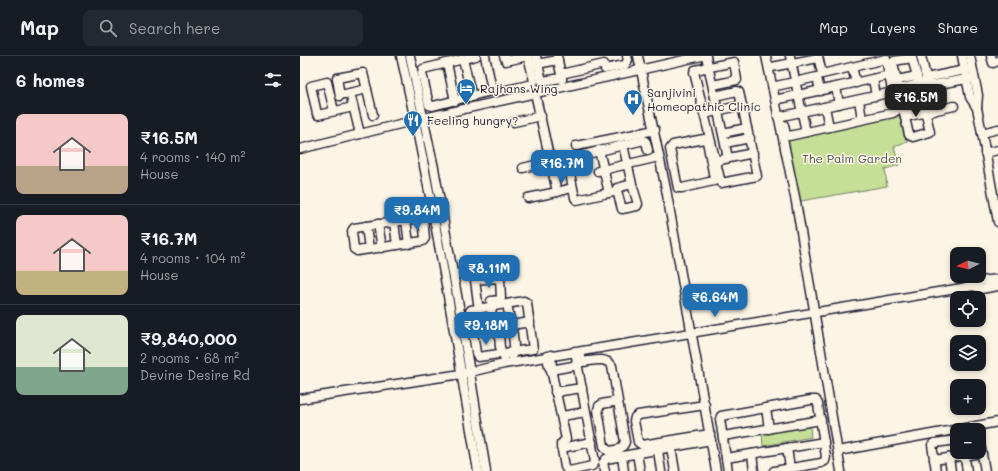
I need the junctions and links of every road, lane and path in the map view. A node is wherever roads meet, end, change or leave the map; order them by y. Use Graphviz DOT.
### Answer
graph roads {
  1 [pos="401,56"];
  2 [pos="410,56"];
  3 [pos="476,56"];
  4 [pos="486,56"];
  5 [pos="504,56"];
  6 [pos="528,56"];
  7 [pos="628,56"];
  8 [pos="638,56"];
  9 [pos="697,56"];
  10 [pos="706,56"];
  11 [pos="766,56"];
  12 [pos="770,56"];
  13 [pos="962,56"];
  14 [pos="970,56"];
  15 [pos="991,56"];
  16 [pos="818,57"];
  17 [pos="917,57"];
  18 [pos="557,58"];
  19 [pos="463,59"];
  20 [pos="536,60"];
  21 [pos="791,60"];
  22 [pos="998,61"];
  23 [pos="447,63"];
  24 [pos="605,67"];
  25 [pos="709,67"];
  26 [pos="772,67"];
  27 [pos="852,67"];
  28 [pos="641,70"];
  29 [pos="969,73"];
  30 [pos="820,75"];
  31 [pos="561,76"];
  32 [pos="872,79"];
  33 [pos="918,80"];
  34 [pos="796,82"];
  35 [pos="927,82"];
  36 [pos="856,83"];
  37 [pos="533,84"];
  38 [pos="895,84"];
  39 [pos="776,86"];
  40 [pos="564,87"];
  41 [pos="836,87"];
  42 [pos="367,90"];
  43 [pos="506,90"];
  44 [pos="714,90"];
  45 [pos="698,91"];
  46 [pos="820,91"];
  47 [pos="350,93"];
  48 [pos="535,93"];
  49 [pos="799,95"];
  50 [pos="340,96"];
  51 [pos="876,96"];
  52 [pos="472,97"];
  53 [pos="331,98"];
  54 [pos="459,100"];
  55 [pos="779,100"];
  56 [pos="859,100"];
  57 [pos="839,104"];
  58 [pos="742,105"];
  59 [pos="825,106"];
  60 [pos="954,106"];
  61 [pos="353,107"];
  62 [pos="465,109"];
  63 [pos="925,109"];
  64 [pos="718,110"];
  65 [pos="334,111"];
  66 [pos="802,111"];
  67 [pos="934,111"];
  68 [pos="704,114"];
  69 [pos="904,114"];
  70 [pos="373,115"];
  71 [pos="541,116"];
  72 [pos="780,116"];
  73 [pos="420,120"];
  74 [pos="862,120"];
  75 [pos="514,122"];
  76 [pos="829,127"];
  77 [pos="747,128"];
  78 [pos="998,129"];
  79 [pos="654,130"];
  80 [pos="806,132"];
  81 [pos="982,132"];
  82 [pos="360,134"];
  83 [pos="724,138"];
  84 [pos="750,138"];
  85 [pos="710,140"];
  86 [pos="623,145"];
  87 [pos="576,146"];
  88 [pos="300,149"];
  89 [pos="599,150"];
  90 [pos="648,150"];
  91 [pos="998,150"];
  92 [pos="753,153"];
  93 [pos="986,153"];
  94 [pos="659,157"];
  95 [pos="728,158"];
  96 [pos="551,161"];
  97 [pos="715,161"];
  98 [pos="627,164"];
  99 [pos="523,168"];
  100 [pos="601,170"];
  101 [pos="998,173"];
  102 [pos="990,175"];
  103 [pos="632,184"];
  104 [pos="677,187"];
  105 [pos="568,189"];
  106 [pos="666,189"];
  107 [pos="557,192"];
  108 [pos="613,192"];
  109 [pos="996,194"];
  110 [pos="528,198"];
  111 [pos="998,217"];
  112 [pos="406,220"];
  113 [pos="394,222"];
  114 [pos="378,224"];
  115 [pos="366,226"];
  116 [pos="436,227"];
  117 [pos="424,229"];
  118 [pos="409,244"];
  119 [pos="397,245"];
  120 [pos="382,248"];
  121 [pos="369,249"];
  122 [pos="454,274"];
  123 [pos="998,279"];
  124 [pos="475,280"];
  125 [pos="974,286"];
  126 [pos="998,286"];
  127 [pos="478,303"];
  128 [pos="507,304"];
  129 [pos="459,306"];
  130 [pos="491,306"];
  131 [pos="814,312"];
  132 [pos="530,322"];
  133 [pos="512,325"];
  134 [pos="496,328"];
  135 [pos="473,332"];
  136 [pos="692,332"];
  137 [pos="578,351"];
  138 [pos="507,354"];
  139 [pos="549,356"];
  140 [pos="508,363"];
  141 [pos="578,365"];
  142 [pos="551,370"];
  143 [pos="466,374"];
  144 [pos="582,388"];
  145 [pos="555,392"];
  146 [pos="300,399"];
  147 [pos="618,401"];
  148 [pos="705,405"];
  149 [pos="766,408"];
  150 [pos="586,412"];
  151 [pos="562,416"];
  152 [pos="998,422"];
  153 [pos="986,425"];
  154 [pos="822,427"];
  155 [pos="834,428"];
  156 [pos="769,429"];
  157 [pos="950,432"];
  158 [pos="950,441"];
  159 [pos="592,442"];
  160 [pos="711,442"];
  161 [pos="724,442"];
  162 [pos="824,442"];
  163 [pos="671,447"];
  164 [pos="561,448"];
  165 [pos="787,448"];
  166 [pos="658,450"];
  167 [pos="838,451"];
  168 [pos="637,454"];
  169 [pos="752,454"];
  170 [pos="622,457"];
  171 [pos="726,458"];
  172 [pos="949,458"];
  173 [pos="965,459"];
  174 [pos="983,459"];
  175 [pos="934,460"];
  176 [pos="790,468"];
  177 [pos="478,471"];
  178 [pos="486,471"];
  179 [pos="605,471"];
  180 [pos="624,471"];
  181 [pos="640,471"];
  182 [pos="660,471"];
  183 [pos="675,471"];
  184 [pos="716,471"];
  185 [pos="728,471"];
  186 [pos="754,471"];
  187 [pos="774,471"];
  188 [pos="841,471"];
  189 [pos="936,471"];
  190 [pos="951,471"];
  191 [pos="966,471"];
  192 [pos="985,471"];
  1 -- 73 [label="street"];
  2 -- 73 [label="street"];
  3 -- 19 [label="street"];
  4 -- 52 [label="street"];
  5 -- 6 [label="street"];
  6 -- 37 [label="street"];
  7 -- 24 [label="street"];
  8 -- 28 [label="street"];
  9 -- 28 [label="street"];
  10 -- 25 [label="street"];
  11 -- 72 [label="street"];
  12 -- 26 [label="street"];
  13 -- 29 [label="street"];
  14 -- 29 [label="street"];
  15 -- 22 [label="street"];
  16 -- 21 [label="street"];
  16 -- 30 [label="street"];
  17 -- 33 [label="street"];
  17 -- 35 [label="street"];
  17 -- 38 [label="street"];
  18 -- 20 [label="street"];
  18 -- 31 [label="street"];
  19 -- 23 [label="street"];
  19 -- 52 [label="street"];
  20 -- 31 [label="street"];
  21 -- 26 [label="street"];
  21 -- 34 [label="street"];
  23 -- 54 [label="street"];
  23 -- 54 [label="street"];
  24 -- 28 [label="street"];
  24 -- 31 [label="street"];
  24 -- 40 [label="street"];
  25 -- 44 [label="street"];
  25 -- 44 [label="street"];
  25 -- 45 [label="street"];
  26 -- 39 [label="street"];
  27 -- 30 [label="street"];
  27 -- 36 [label="street"];
  27 -- 38 [label="street"];
  28 -- 79 [label="street"];
  29 -- 35 [label="street"];
  29 -- 81 [label="street"];
  30 -- 34 [label="street"];
  30 -- 46 [label="street"];
  31 -- 40 [label="street"];
  32 -- 36 [label="street"];
  32 -- 38 [label="street"];
  32 -- 51 [label="street"];
  33 -- 35 [label="street"];
  33 -- 38 [label="street"];
  33 -- 63 [label="street"];
  34 -- 39 [label="street"];
  34 -- 49 [label="street"];
  35 -- 67 [label="street"];
  36 -- 41 [label="street"];
  37 -- 43 [label="street"];
  37 -- 48 [label="street"];
  38 -- 51 [label="street"];
  38 -- 69 [label="street"];
  38 -- 74 [label="street"];
  39 -- 55 [label="street"];
  40 -- 48 [label="street"];
  41 -- 46 [label="street"];
  41 -- 57 [label="street"];
  42 -- 47 [label="street"];
  42 -- 50 [label="street"];
  42 -- 70 [label="street"];
  44 -- 45 [label="street"];
  44 -- 58 [label="street"];
  44 -- 64 [label="street"];
  45 -- 68 [label="street"];
  46 -- 49 [label="street"];
  47 -- 50 [label="street"];
  47 -- 61 [label="street"];
  48 -- 62 [label="street"];
  48 -- 71 [label="street"];
  49 -- 55 [label="street"];
  49 -- 66 [label="street"];
  50 -- 53 [label="street"];
  51 -- 56 [label="street"];
  52 -- 54 [label="street"];
  53 -- 65 [label="street"];
  53 -- 65 [label="street"];
  54 -- 62 [label="street"];
  55 -- 72 [label="street"];
  56 -- 57 [label="street"];
  56 -- 74 [label="street"];
  57 -- 59 [label="street"];
  58 -- 64 [label="street"];
  58 -- 77 [label="street"];
  59 -- 66 [label="street"];
  59 -- 76 [label="street"];
  60 -- 67 [label="street"];
  61 -- 65 [label="street"];
  61 -- 82 [label="street"];
  62 -- 73 [label="street"];
  63 -- 67 [label="street"];
  63 -- 69 [label="street"];
  63 -- 69 [label="street"];
  64 -- 68 [label="street"];
  64 -- 83 [label="street"];
  66 -- 72 [label="street"];
  66 -- 80 [label="street"];
  68 -- 85 [label="street"];
  71 -- 75 [label="street"];
  71 -- 96 [label="street"];
  72 -- 80 [label="street"];
  72 -- 131 [label="street"];
  73 -- 82 [label="street"];
  73 -- 116 [label="street"];
  73 -- 122 [label="street"];
  74 -- 76 [label="street"];
  76 -- 80 [label="street"];
  77 -- 83 [label="street"];
  77 -- 84 [label="street"];
  78 -- 81 [label="street"];
  79 -- 87 [label="street"];
  79 -- 94 [label="street"];
  81 -- 93 [label="street"];
  82 -- 88 [label="street"];
  83 -- 84 [label="street"];
  83 -- 85 [label="street"];
  83 -- 95 [label="street"];
  84 -- 92 [label="street"];
  85 -- 97 [label="street"];
  86 -- 89 [label="street"];
  86 -- 90 [label="street"];
  86 -- 98 [label="street"];
  89 -- 100 [label="street"];
  89 -- 108 [label="street"];
  91 -- 93 [label="street"];
  92 -- 95 [label="street"];
  92 -- 97 [label="street"];
  93 -- 102 [label="street"];
  94 -- 98 [label="street"];
  94 -- 106 [label="street"];
  95 -- 97 [label="street"];
  96 -- 99 [label="street"];
  96 -- 107 [label="street"];
  98 -- 100 [label="street"];
  98 -- 103 [label="street"];
  100 -- 108 [label="street"];
  101 -- 102 [label="street"];
  102 -- 109 [label="street"];
  103 -- 108 [label="street"];
  103 -- 108 [label="street"];
  104 -- 104 [label="street"];
  104 -- 106 [label="street"];
  105 -- 107 [label="street"];
  106 -- 136 [label="street"];
  107 -- 110 [label="street"];
  109 -- 111 [label="street"];
  112 -- 113 [label="street"];
  112 -- 117 [label="street"];
  112 -- 118 [label="street"];
  113 -- 114 [label="street"];
  113 -- 119 [label="street"];
  114 -- 115 [label="street"];
  114 -- 120 [label="street"];
  115 -- 121 [label="street"];
  115 -- 121 [label="street"];
  116 -- 117 [label="street"];
  116 -- 143 [label="street"];
  117 -- 118 [label="street"];
  118 -- 119 [label="street"];
  119 -- 120 [label="street"];
  120 -- 121 [label="street"];
  122 -- 124 [label="street"];
  122 -- 129 [label="street"];
  123 -- 125 [label="street"];
  124 -- 127 [label="street"];
  124 -- 127 [label="street"];
  125 -- 126 [label="street"];
  125 -- 131 [label="street"];
  127 -- 129 [label="street"];
  128 -- 130 [label="street"];
  128 -- 132 [label="street"];
  128 -- 133 [label="street"];
  129 -- 143 [label="street"];
  130 -- 134 [label="street"];
  130 -- 135 [label="street"];
  131 -- 136 [label="street"];
  131 -- 155 [label="street"];
  132 -- 133 [label="street"];
  132 -- 138 [label="street"];
  133 -- 138 [label="street"];
  134 -- 135 [label="street"];
  134 -- 138 [label="street"];
  135 -- 138 [label="street"];
  136 -- 137 [label="street"];
  136 -- 148 [label="street"];
  137 -- 139 [label="street"];
  137 -- 141 [label="street"];
  137 -- 147 [label="street"];
  138 -- 140 [label="street"];
  139 -- 140 [label="street"];
  139 -- 142 [label="street"];
  140 -- 143 [label="street"];
  141 -- 142 [label="street"];
  141 -- 144 [label="street"];
  142 -- 145 [label="street"];
  143 -- 146 [label="street"];
  143 -- 177 [label="street"];
  143 -- 178 [label="street"];
  144 -- 145 [label="street"];
  144 -- 150 [label="street"];
  145 -- 151 [label="street"];
  147 -- 147 [label="street"];
  148 -- 160 [label="street"];
  148 -- 160 [label="street"];
  149 -- 154 [label="street"];
  149 -- 156 [label="street"];
  149 -- 161 [label="street"];
  150 -- 151 [label="street"];
  150 -- 159 [label="street"];
  151 -- 164 [label="street"];
  152 -- 153 [label="street"];
  154 -- 155 [label="street"];
  154 -- 156 [label="street"];
  154 -- 162 [label="street"];
  155 -- 167 [label="street"];
  156 -- 161 [label="street"];
  157 -- 167 [label="street"];
  158 -- 175 [label="street"];
  159 -- 164 [label="street"];
  159 -- 164 [label="street"];
  160 -- 161 [label="street"];
  160 -- 163 [label="street"];
  160 -- 184 [label="street"];
  161 -- 171 [label="street"];
  162 -- 165 [label="street"];
  162 -- 176 [label="street"];
  163 -- 166 [label="street"];
  163 -- 183 [label="street"];
  165 -- 169 [label="street"];
  165 -- 176 [label="street"];
  166 -- 168 [label="street"];
  166 -- 182 [label="street"];
  167 -- 188 [label="street"];
  168 -- 170 [label="street"];
  168 -- 181 [label="street"];
  169 -- 171 [label="street"];
  169 -- 186 [label="street"];
  170 -- 179 [label="street"];
  170 -- 180 [label="street"];
  171 -- 185 [label="street"];
  172 -- 175 [label="street"];
  172 -- 190 [label="street"];
  173 -- 191 [label="street"];
  174 -- 192 [label="street"];
  175 -- 189 [label="street"];
  176 -- 187 [label="street"];
}
